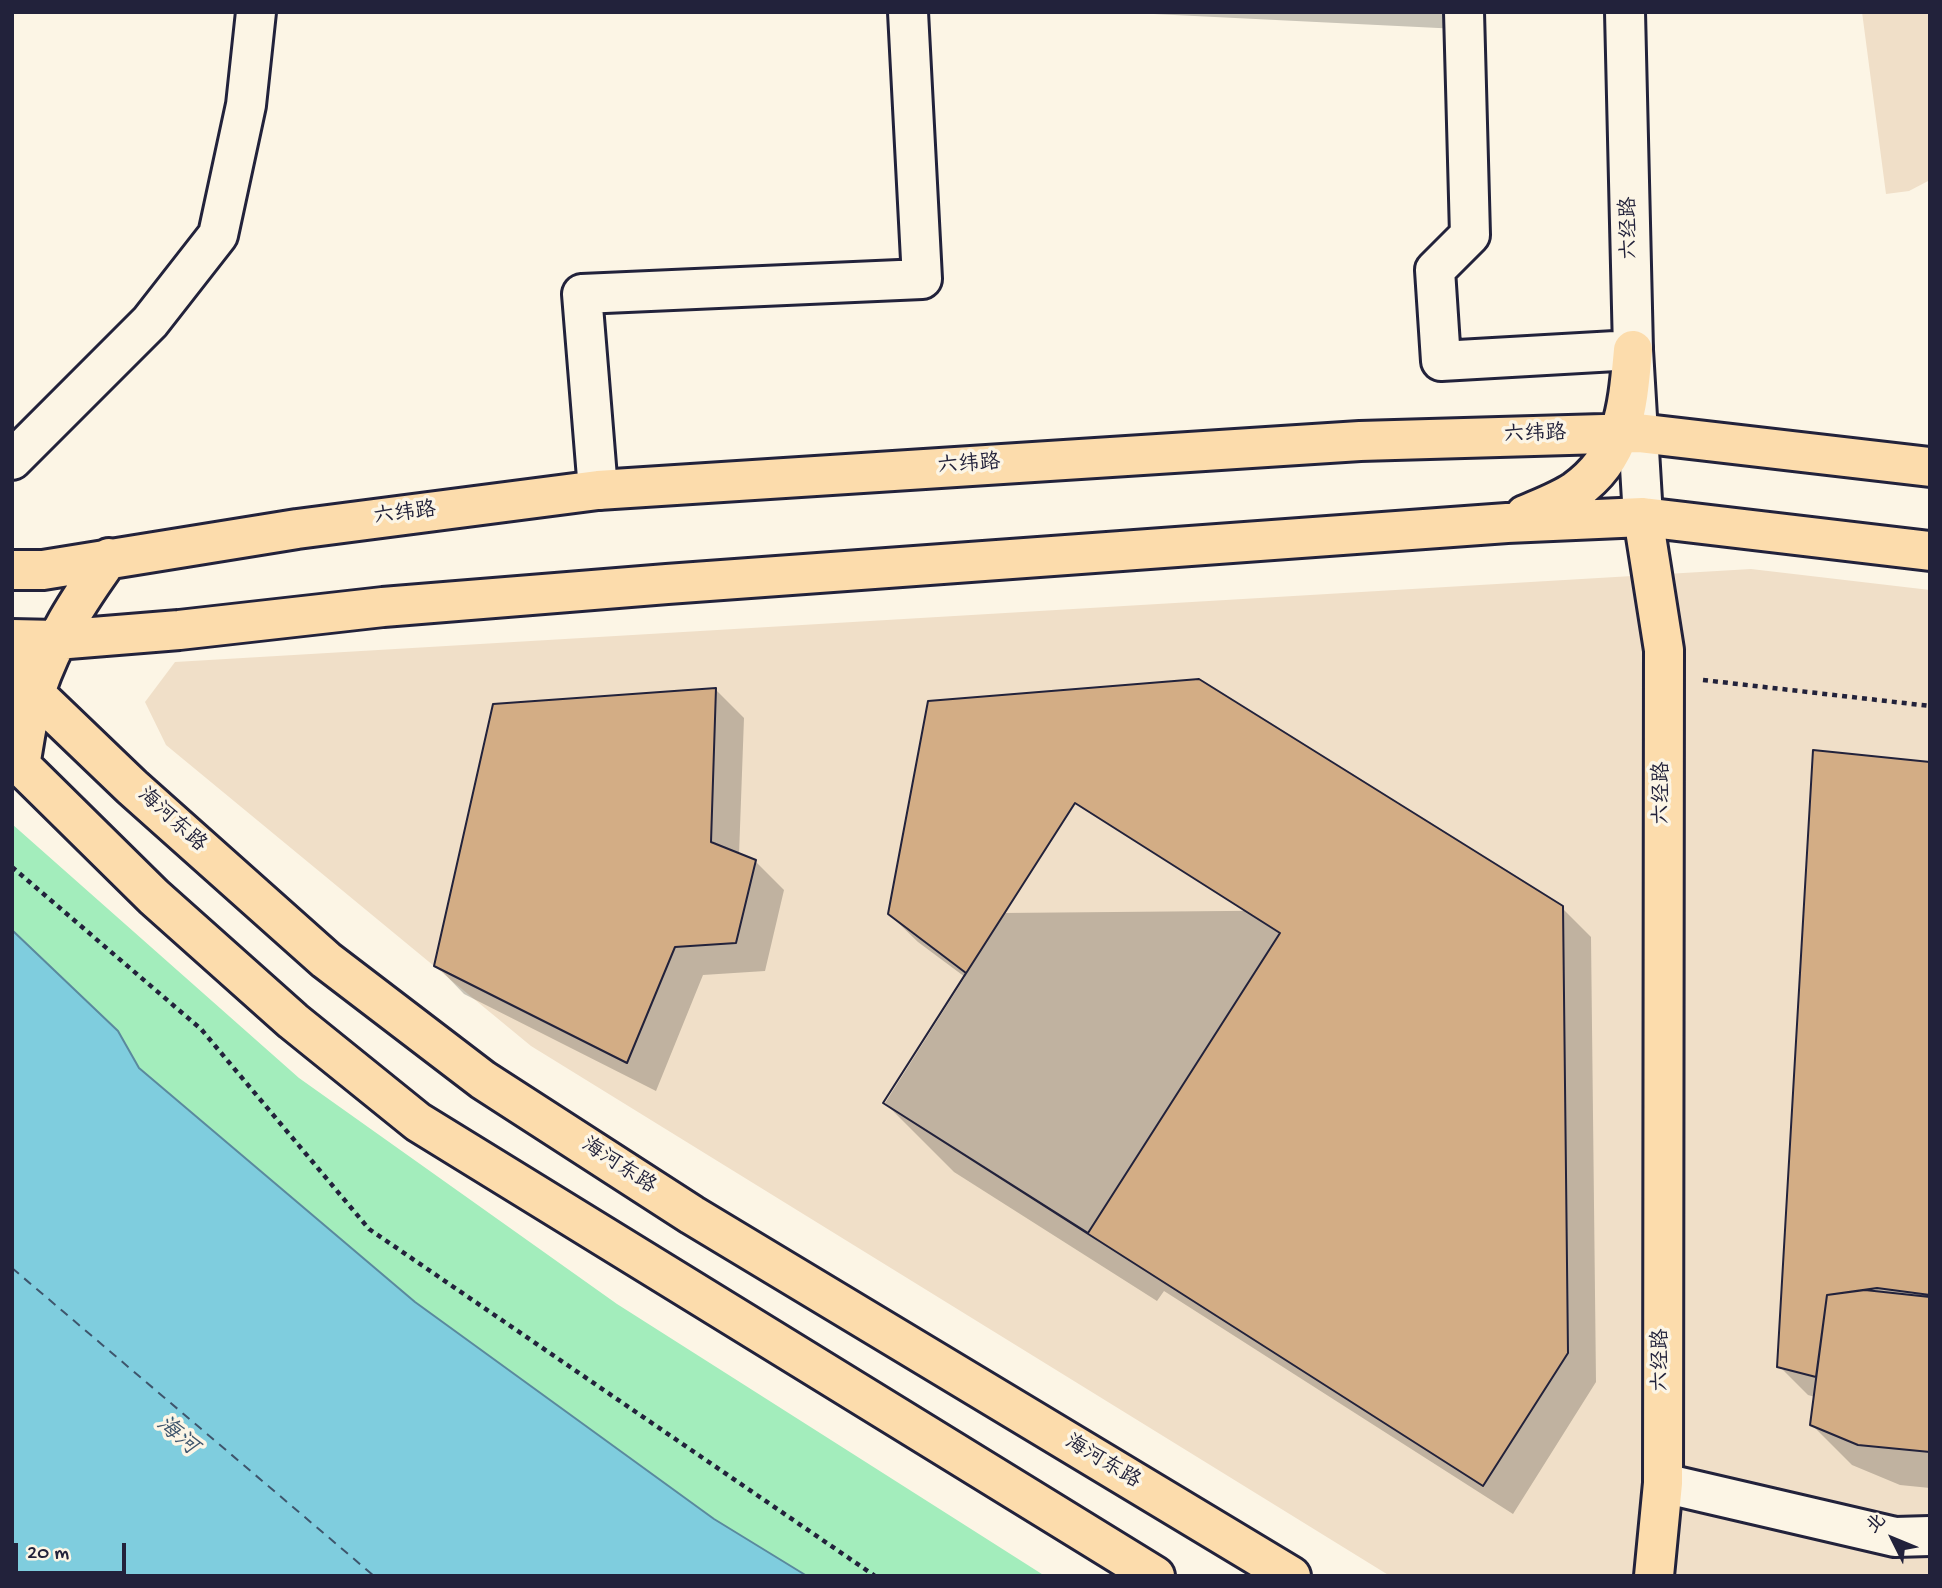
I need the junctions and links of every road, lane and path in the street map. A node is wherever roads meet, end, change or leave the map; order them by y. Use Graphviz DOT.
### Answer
graph roads {
  1 [pos="256,12"];
  2 [pos="908,12"];
  3 [pos="1464,12"];
  4 [pos="1625,12"];
  5 [pos="1633,349"];
  6 [pos="1629,433"];
  7 [pos="12,460"];
  8 [pos="1930,467"];
  9 [pos="598,490"];
  10 [pos="1643,517"];
  11 [pos="1507,523"];
  12 [pos="1930,551"];
  13 [pos="109,558"];
  14 [pos="12,570"];
  15 [pos="12,639"];
  16 [pos="56,640"];
  17 [pos="1664,675"];
  18 [pos="23,680"];
  19 [pos="1930,706"];
  20 [pos="16,761"];
  21 [pos="12,866"];
  22 [pos="1663,1483"];
  23 [pos="1930,1536"];
  24 [pos="875,1576"];
  25 [pos="1155,1576"];
  26 [pos="1291,1576"];
  27 [pos="1654,1576"];
  1 -- 7 [label="street"];
  2 -- 9 [label="street"];
  3 -- 5 [label="street"];
  4 -- 5 [label="street, 六经路"];
  5 -- 6 [label="street, 六经路"];
  6 -- 8 [label="main road, 六纬路"];
  6 -- 9 [label="main road, 六纬路"];
  6 -- 10 [label="street, 六经路"];
  6 -- 11 [label="main road"];
  9 -- 13 [label="main road, 六纬路"];
  10 -- 11 [label="main road"];
  10 -- 12 [label="main road"];
  10 -- 17 [label="main road, 六经路"];
  11 -- 16 [label="main road"];
  13 -- 14 [label="main road, 六纬路"];
  13 -- 16 [label="main road"];
  15 -- 16 [label="main road"];
  16 -- 18 [label="main road"];
  17 -- 19 [label="path"];
  17 -- 22 [label="main road, 六经路"];
  18 -- 20 [label="main road"];
  18 -- 26 [label="main road, 海河东路"];
  20 -- 25 [label="main road"];
  21 -- 24 [label="path"];
  22 -- 23 [label="street"];
  22 -- 27 [label="main road, 六经路"];
}
